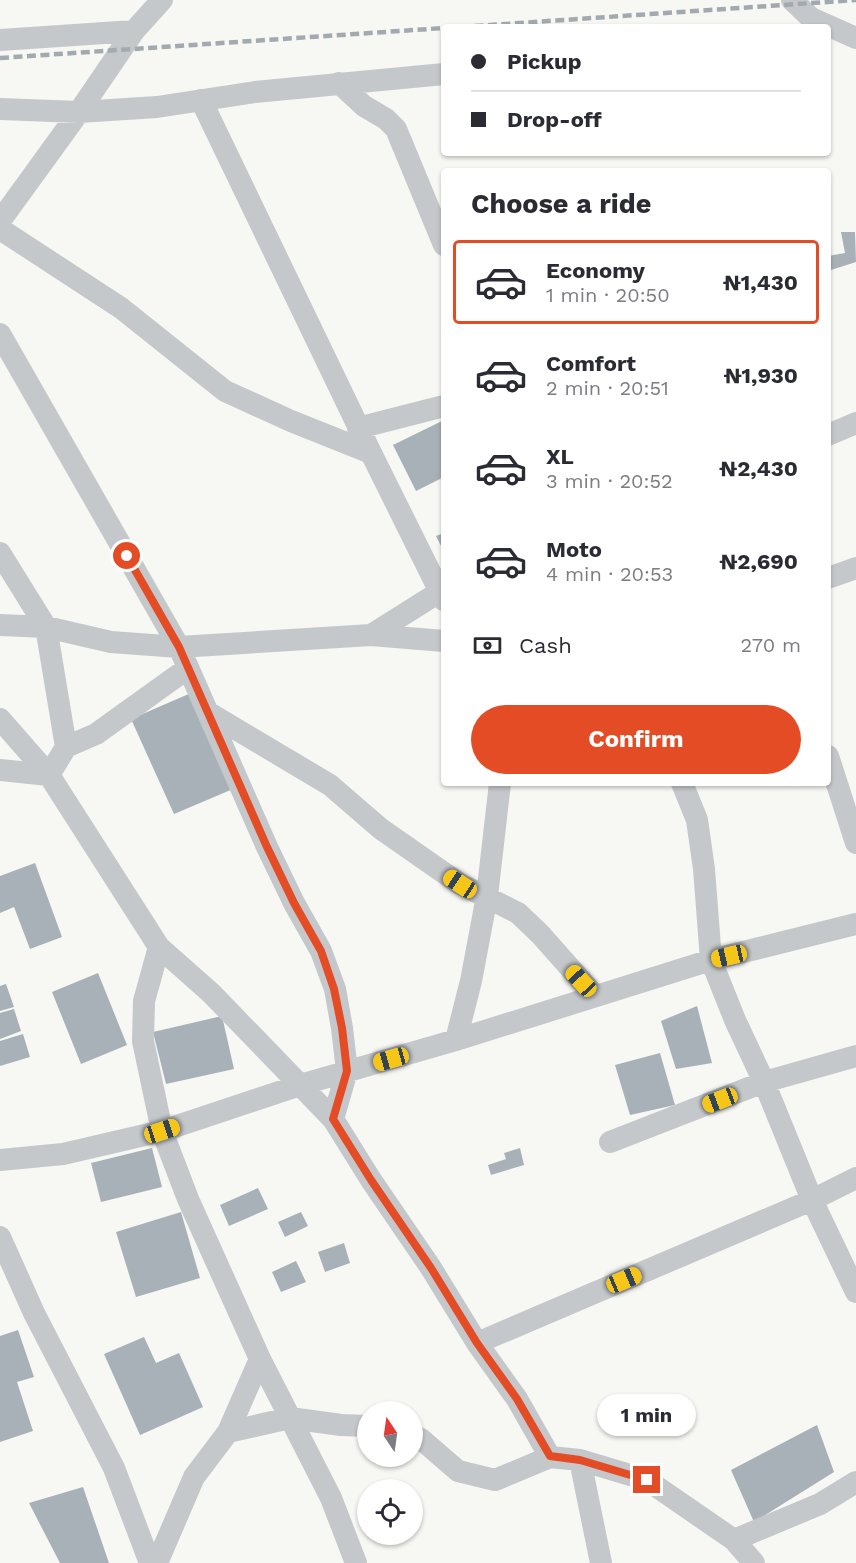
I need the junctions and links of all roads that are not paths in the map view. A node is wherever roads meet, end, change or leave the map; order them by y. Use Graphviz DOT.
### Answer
graph roads {
  1 [pos="162,0"];
  2 [pos="792,0"];
  3 [pos="824,24"];
  4 [pos="831,27"];
  5 [pos="134,31"];
  6 [pos="856,39"];
  7 [pos="0,40"];
  8 [pos="831,43"];
  9 [pos="441,74"];
  10 [pos="339,83"];
  11 [pos="201,100"];
  12 [pos="0,109"];
  13 [pos="79,112"];
  14 [pos="0,221"];
  15 [pos="0,229"];
  16 [pos="441,238"];
  17 [pos="0,334"];
  18 [pos="441,407"];
  19 [pos="856,423"];
  20 [pos="358,428"];
  21 [pos="831,434"];
  22 [pos="370,453"];
  23 [pos="0,552"];
  24 [pos="856,568"];
  25 [pos="831,577"];
  26 [pos="441,590"];
  27 [pos="441,595"];
  28 [pos="0,625"];
  29 [pos="46,627"];
  30 [pos="371,635"];
  31 [pos="441,641"];
  32 [pos="179,647"];
  33 [pos="188,668"];
  34 [pos="209,713"];
  35 [pos="0,719"];
  36 [pos="66,747"];
  37 [pos="831,765"];
  38 [pos="0,770"];
  39 [pos="49,775"];
  40 [pos="500,786"];
  41 [pos="683,786"];
  42 [pos="856,843"];
  43 [pos="487,896"];
  44 [pos="856,924"];
  45 [pos="159,947"];
  46 [pos="711,960"];
  47 [pos="596,996"];
  48 [pos="456,1040"];
  49 [pos="856,1056"];
  50 [pos="347,1071"];
  51 [pos="764,1083"];
  52 [pos="300,1085"];
  53 [pos="333,1119"];
  54 [pos="162,1131"];
  55 [pos="610,1142"];
  56 [pos="0,1160"];
  57 [pos="856,1178"];
  58 [pos="812,1200"];
  59 [pos="0,1237"];
  60 [pos="856,1292"];
  61 [pos="477,1343"];
  62 [pos="260,1359"];
  63 [pos="290,1418"];
  64 [pos="357,1426"];
  65 [pos="228,1432"];
  66 [pos="423,1441"];
  67 [pos="550,1456"];
  68 [pos="580,1460"];
  69 [pos="856,1482"];
  70 [pos="734,1540"];
  71 [pos="150,1563"];
  72 [pos="157,1563"];
  73 [pos="356,1563"];
  74 [pos="601,1563"];
  75 [pos="754,1563"];
  1 -- 5 [label="street"];
  2 -- 3 [label="street"];
  4 -- 6 [label="street"];
  5 -- 7 [label="street"];
  5 -- 13 [label="street"];
  6 -- 8 [label="street"];
  9 -- 10 [label="street"];
  10 -- 11 [label="street"];
  10 -- 16 [label="street"];
  11 -- 13 [label="street"];
  11 -- 20 [label="street"];
  12 -- 13 [label="street"];
  13 -- 14 [label="street"];
  15 -- 22 [label="street"];
  17 -- 32 [label="street"];
  18 -- 20 [label="street"];
  19 -- 21 [label="street"];
  20 -- 22 [label="street"];
  22 -- 26 [label="street"];
  23 -- 29 [label="street"];
  24 -- 25 [label="street"];
  27 -- 30 [label="street"];
  28 -- 29 [label="street"];
  29 -- 32 [label="street"];
  29 -- 36 [label="street"];
  30 -- 31 [label="street"];
  30 -- 32 [label="street"];
  32 -- 33 [label="street"];
  33 -- 34 [label="street"];
  33 -- 36 [label="street"];
  34 -- 43 [label="street"];
  34 -- 50 [label="street"];
  35 -- 39 [label="street"];
  36 -- 39 [label="street"];
  37 -- 42 [label="street"];
  38 -- 39 [label="street"];
  39 -- 45 [label="street"];
  40 -- 43 [label="street"];
  41 -- 46 [label="street"];
  43 -- 47 [label="street"];
  43 -- 48 [label="street"];
  44 -- 46 [label="street"];
  45 -- 52 [label="street"];
  45 -- 54 [label="street"];
  46 -- 47 [label="street"];
  46 -- 51 [label="street"];
  47 -- 48 [label="street"];
  48 -- 50 [label="street"];
  49 -- 51 [label="street"];
  50 -- 52 [label="street"];
  50 -- 53 [label="street"];
  51 -- 55 [label="street"];
  51 -- 58 [label="street"];
  52 -- 53 [label="street"];
  52 -- 54 [label="street"];
  53 -- 61 [label="street"];
  54 -- 56 [label="street"];
  54 -- 62 [label="street"];
  57 -- 58 [label="street"];
  58 -- 60 [label="street"];
  58 -- 61 [label="street"];
  59 -- 71 [label="street"];
  61 -- 67 [label="street"];
  62 -- 63 [label="street"];
  62 -- 65 [label="street"];
  63 -- 64 [label="street"];
  63 -- 65 [label="street"];
  63 -- 73 [label="street"];
  65 -- 72 [label="street"];
  66 -- 67 [label="street"];
  67 -- 68 [label="street"];
  68 -- 70 [label="street"];
  68 -- 74 [label="street"];
  69 -- 70 [label="street"];
  70 -- 75 [label="street"];
}
